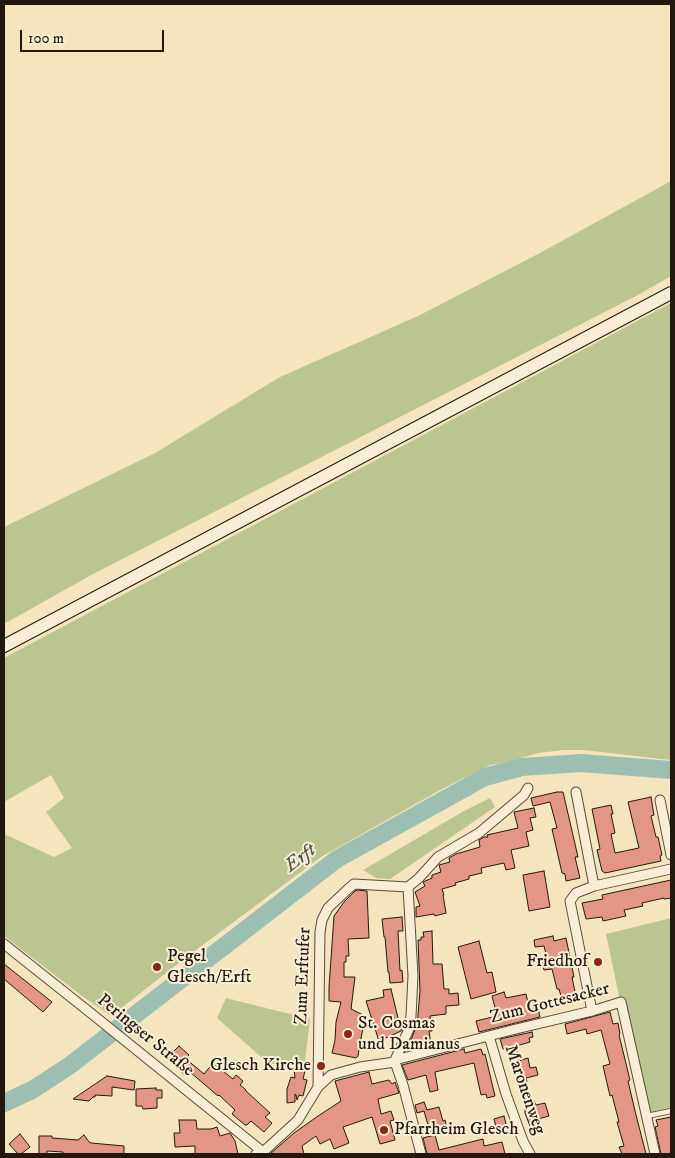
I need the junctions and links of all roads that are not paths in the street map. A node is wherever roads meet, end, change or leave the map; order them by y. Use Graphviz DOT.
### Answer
graph roads {
  1 [pos="671,293"];
  2 [pos="4,646"];
  3 [pos="528,788"];
  4 [pos="576,792"];
  5 [pos="660,800"];
  6 [pos="671,855"];
  7 [pos="671,868"];
  8 [pos="594,886"];
  9 [pos="408,887"];
  10 [pos="4,944"];
  11 [pos="592,1011"];
  12 [pos="489,1036"];
  13 [pos="395,1061"];
  14 [pos="318,1087"];
  15 [pos="671,1111"];
  16 [pos="647,1116"];
  17 [pos="261,1153"];
  18 [pos="421,1154"];
  19 [pos="530,1154"];
  20 [pos="655,1154"];
  1 -- 2 [label="main road"];
  3 -- 9 [label="street"];
  4 -- 8 [label="street"];
  5 -- 6 [label="street"];
  7 -- 8 [label="street"];
  8 -- 11 [label="street"];
  9 -- 13 [label="street"];
  9 -- 14 [label="street, Zum Erftufer"];
  10 -- 17 [label="street, Peringser Straße"];
  11 -- 12 [label="street, Zum Gottesacker"];
  11 -- 16 [label="street, Zum Gottesacker"];
  12 -- 13 [label="street, Zum Gottesacker"];
  12 -- 19 [label="street, Maronenweg"];
  13 -- 14 [label="street, Zum Gottesacker"];
  13 -- 18 [label="street"];
  14 -- 17 [label="street"];
  15 -- 16 [label="lane"];
  16 -- 20 [label="street, Zum Gottesacker"];
}
